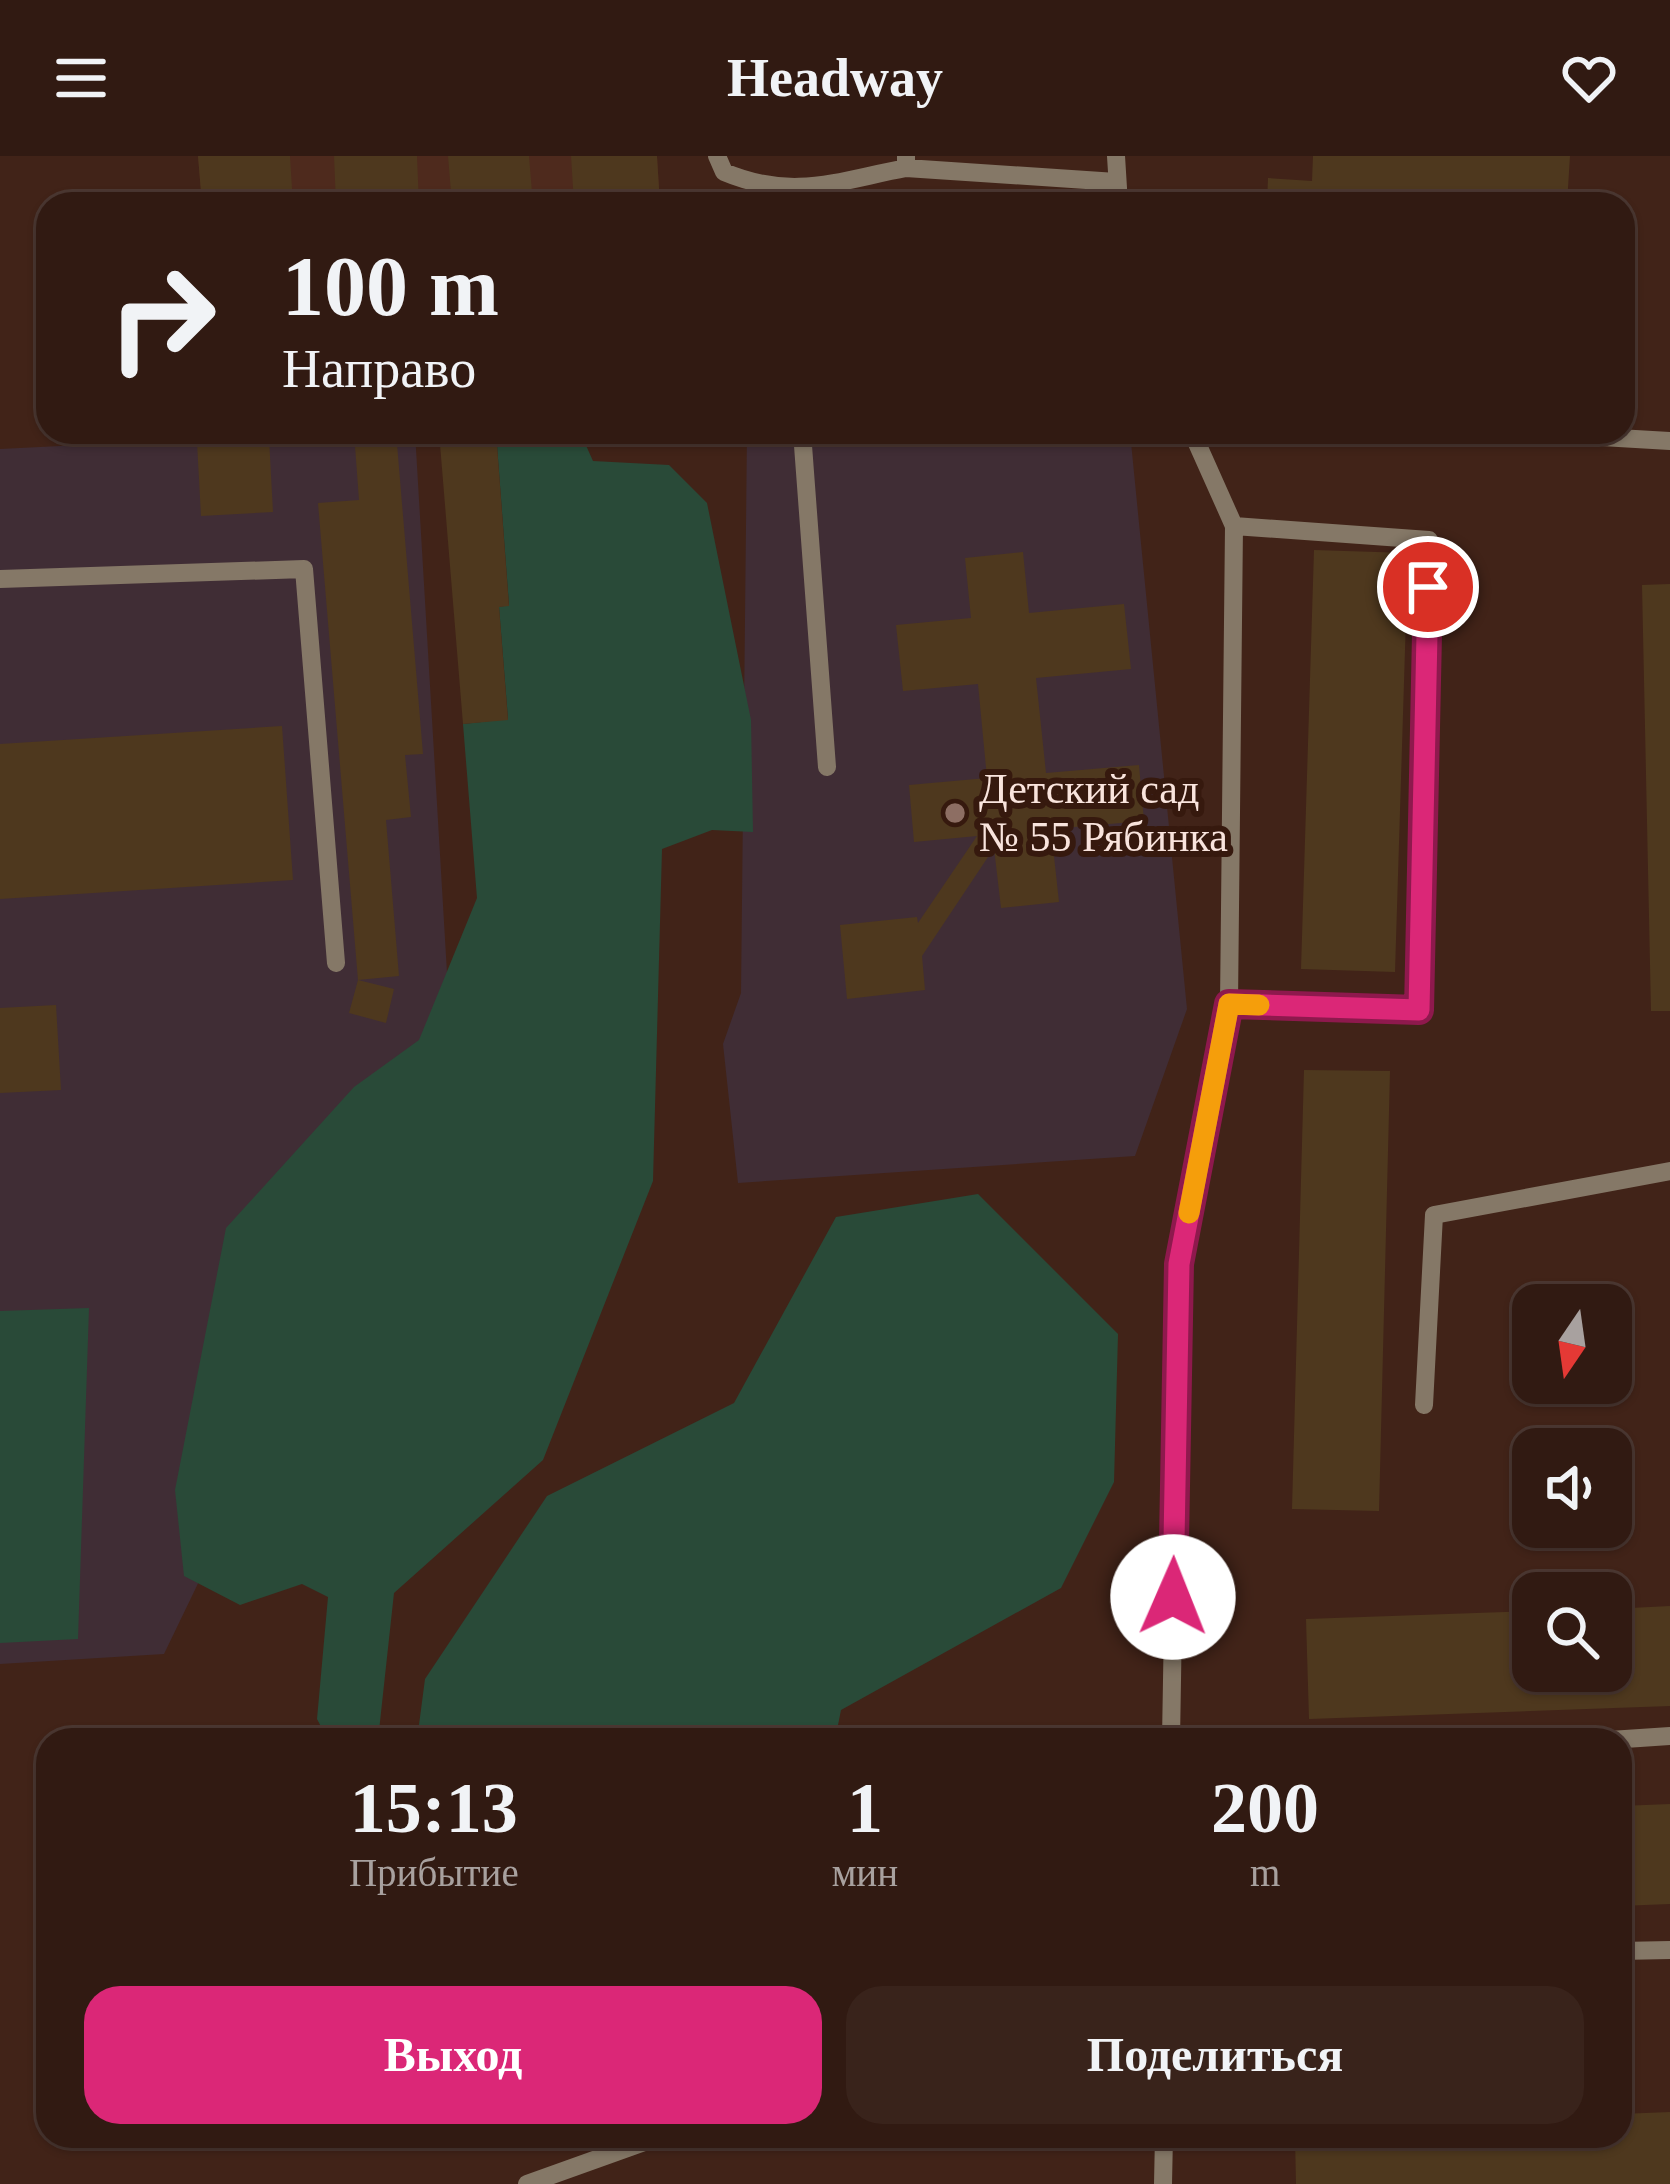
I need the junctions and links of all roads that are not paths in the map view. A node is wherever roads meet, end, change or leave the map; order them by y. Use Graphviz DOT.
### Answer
graph roads {
  1 [pos="717,156"];
  2 [pos="1053,156"];
  3 [pos="1116,156"];
  4 [pos="906,162"];
  5 [pos="1053,177"];
  6 [pos="1116,182"];
  7 [pos="1117,192"];
  8 [pos="1635,439"];
  9 [pos="1670,441"];
  10 [pos="803,444"];
  11 [pos="1197,444"];
  12 [pos="1234,526"];
  13 [pos="0,579"];
  14 [pos="827,767"];
  15 [pos="336,963"];
  16 [pos="1229,1004"];
  17 [pos="1670,1171"];
  18 [pos="1424,1405"];
  19 [pos="1171,1728"];
  20 [pos="1670,1736"];
  21 [pos="1632,1739"];
  22 [pos="1670,1950"];
  23 [pos="1632,1951"];
  24 [pos="628,2148"];
  25 [pos="1164,2148"];
  26 [pos="527,2184"];
  27 [pos="1163,2184"];
  1 -- 4 [label="lane"];
  2 -- 5 [label="lane"];
  3 -- 6 [label="lane"];
  4 -- 5 [label="lane"];
  5 -- 6 [label="lane"];
  6 -- 7 [label="lane"];
  8 -- 9 [label="lane"];
  10 -- 14 [label="lane"];
  11 -- 12 [label="lane"];
  12 -- 16 [label="lane"];
  12 -- 16 [label="lane"];
  13 -- 15 [label="lane"];
  16 -- 19 [label="lane"];
  17 -- 18 [label="lane"];
  20 -- 21 [label="lane"];
  22 -- 23 [label="lane"];
  24 -- 26 [label="lane"];
  25 -- 27 [label="lane"];
}
